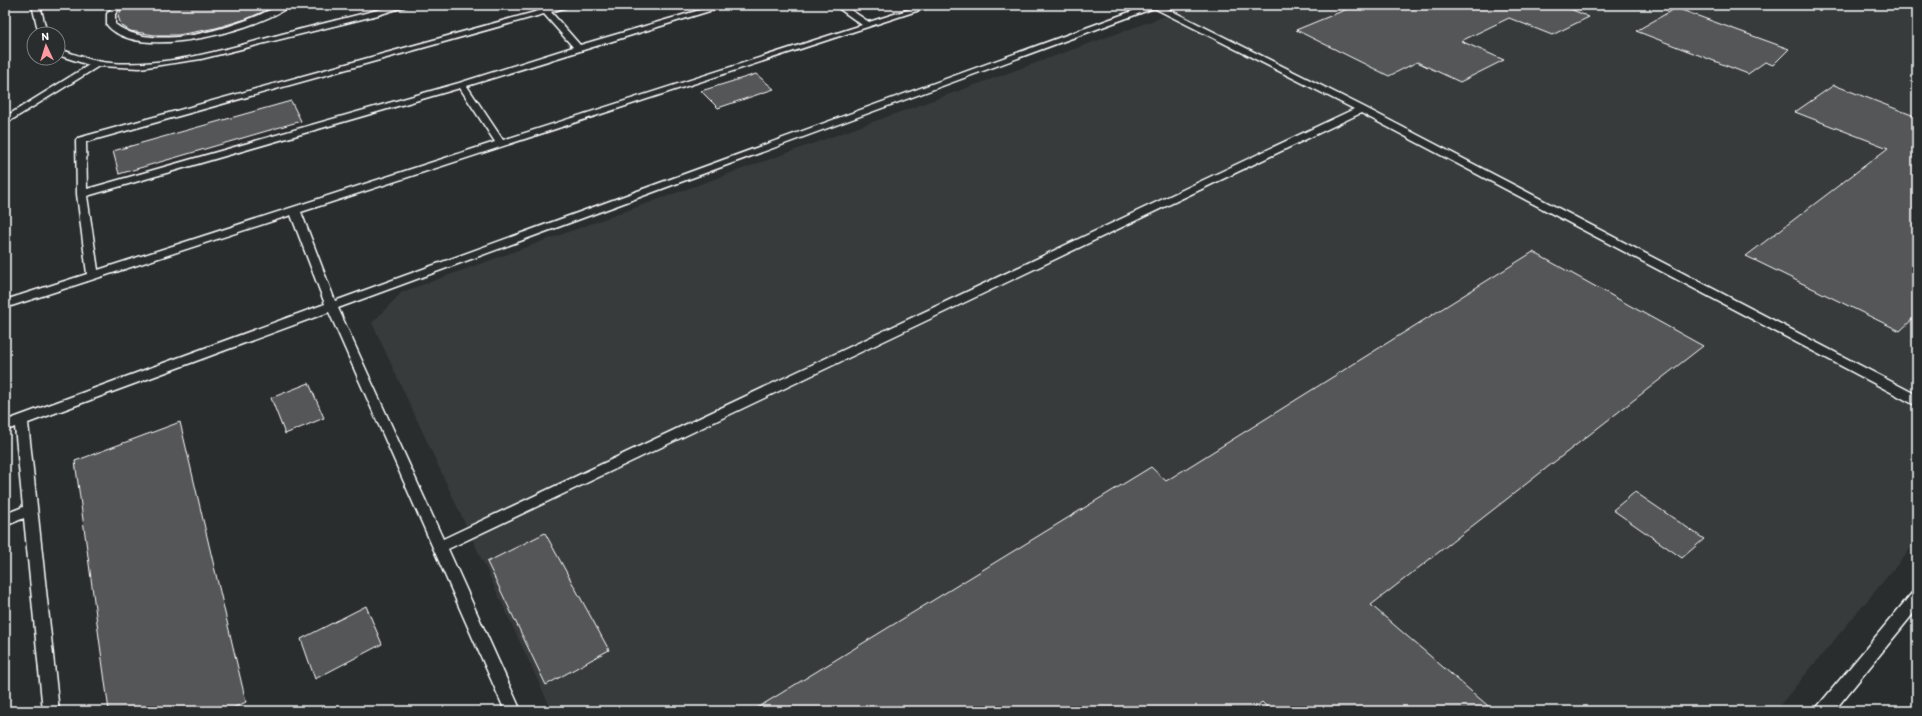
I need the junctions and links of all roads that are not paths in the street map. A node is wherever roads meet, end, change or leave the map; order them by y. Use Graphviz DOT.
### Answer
graph roads {
  1 [pos="36,5"];
  2 [pos="118,5"];
  3 [pos="286,5"];
  4 [pos="363,5"];
  5 [pos="406,5"];
  6 [pos="569,5"];
  7 [pos="725,5"];
  8 [pos="838,5"];
  9 [pos="931,5"];
  10 [pos="1155,5"];
  11 [pos="546,12"];
  12 [pos="369,15"];
  13 [pos="868,25"];
  14 [pos="42,26"];
  15 [pos="578,48"];
  16 [pos="66,56"];
  17 [pos="96,64"];
  18 [pos="462,85"];
  19 [pos="1361,109"];
  20 [pos="5,121"];
  21 [pos="501,144"];
  22 [pos="82,194"];
  23 [pos="295,211"];
  24 [pos="93,276"];
  25 [pos="5,304"];
  26 [pos="332,307"];
  27 [pos="1917,401"];
  28 [pos="21,420"];
  29 [pos="5,426"];
  30 [pos="30,510"];
  31 [pos="5,520"];
  32 [pos="439,547"];
  33 [pos="1917,598"];
  34 [pos="51,711"];
  35 [pos="513,711"];
  36 [pos="1824,711"];
  1 -- 14 [label="lane"];
  2 -- 3 [label="lane"];
  4 -- 12 [label="lane"];
  5 -- 12 [label="lane"];
  6 -- 11 [label="lane"];
  7 -- 15 [label="lane"];
  8 -- 13 [label="lane"];
  9 -- 13 [label="lane"];
  10 -- 19 [label="lane"];
  10 -- 26 [label="lane"];
  11 -- 15 [label="lane"];
  11 -- 22 [label="lane"];
  12 -- 17 [label="lane"];
  13 -- 21 [label="lane"];
  15 -- 18 [label="lane"];
  16 -- 17 [label="lane"];
  17 -- 20 [label="lane"];
  18 -- 21 [label="lane"];
  18 -- 22 [label="lane"];
  19 -- 27 [label="lane"];
  19 -- 32 [label="lane"];
  21 -- 23 [label="lane"];
  22 -- 24 [label="lane"];
  23 -- 24 [label="lane"];
  23 -- 26 [label="lane"];
  24 -- 25 [label="lane"];
  26 -- 28 [label="lane"];
  26 -- 32 [label="lane"];
  28 -- 29 [label="lane"];
  28 -- 30 [label="lane"];
  30 -- 31 [label="lane"];
  30 -- 34 [label="lane"];
  32 -- 35 [label="lane"];
  33 -- 36 [label="lane"];
}
